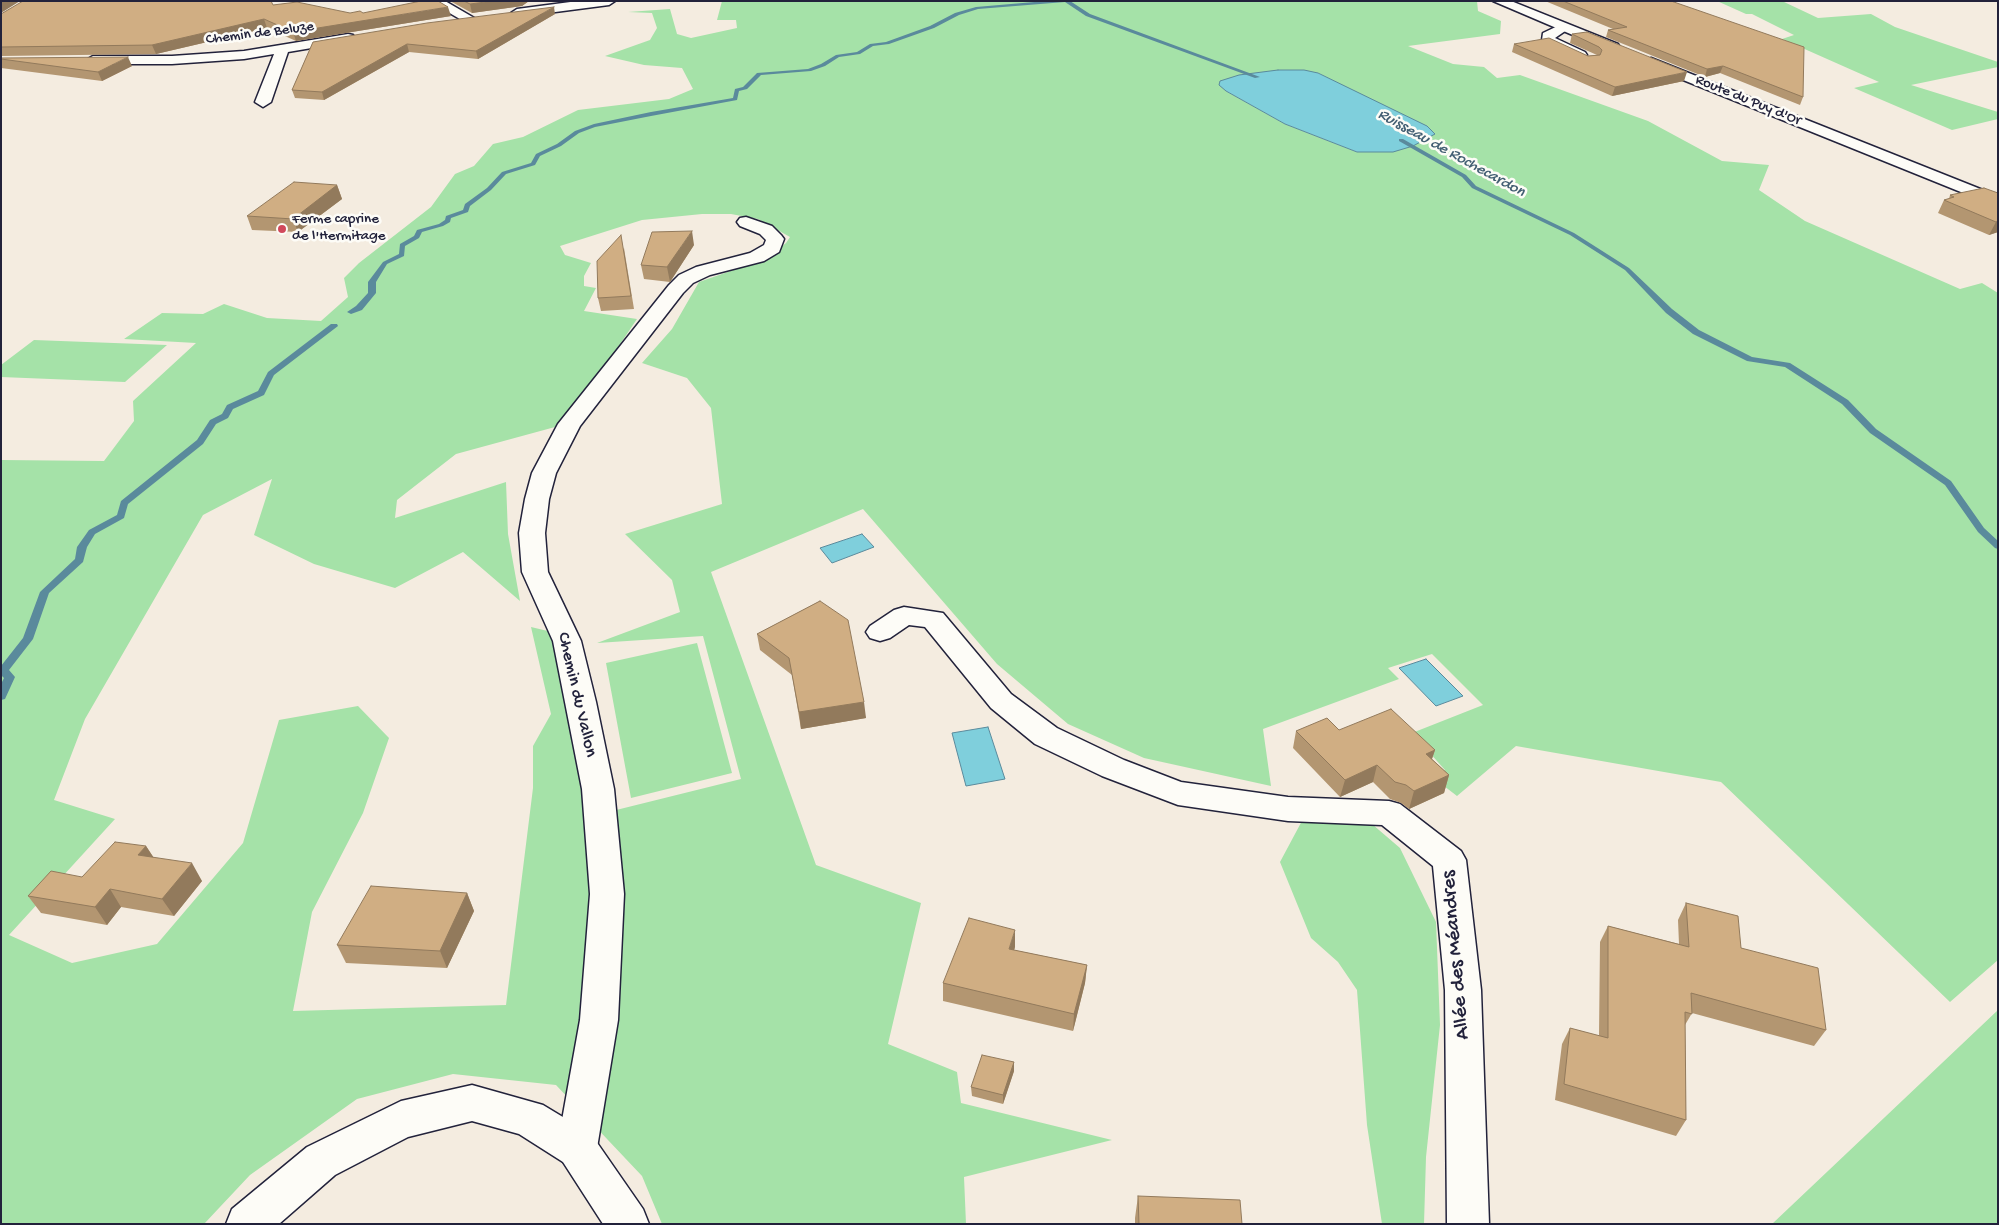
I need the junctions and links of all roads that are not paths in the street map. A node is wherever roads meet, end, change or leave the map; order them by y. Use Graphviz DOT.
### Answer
graph roads {
  1 [pos="435,1"];
  2 [pos="609,1"];
  3 [pos="1499,1"];
  4 [pos="499,15"];
  5 [pos="446,22"];
  6 [pos="1564,27"];
  7 [pos="361,36"];
  8 [pos="282,50"];
  9 [pos="76,60"];
  10 [pos="1590,60"];
  11 [pos="263,102"];
  12 [pos="1998,202"];
  13 [pos="746,222"];
  14 [pos="880,632"];
  15 [pos="578,1148"];
  16 [pos="246,1224"];
  17 [pos="628,1224"];
  18 [pos="1468,1224"];
  1 -- 5 [label="street"];
  2 -- 4 [label="street"];
  3 -- 6 [label="street, Route du Puy d'Or"];
  6 -- 10 [label="street"];
  6 -- 12 [label="street, Route du Puy d'Or"];
  7 -- 8 [label="street, Chemin de Beluze"];
  8 -- 9 [label="street, Chemin de Beluze"];
  8 -- 11 [label="street"];
  13 -- 15 [label="street, Chemin du Vallon"];
  14 -- 18 [label="street, Allée des Méandres"];
  15 -- 16 [label="street"];
  15 -- 17 [label="street"];
}
